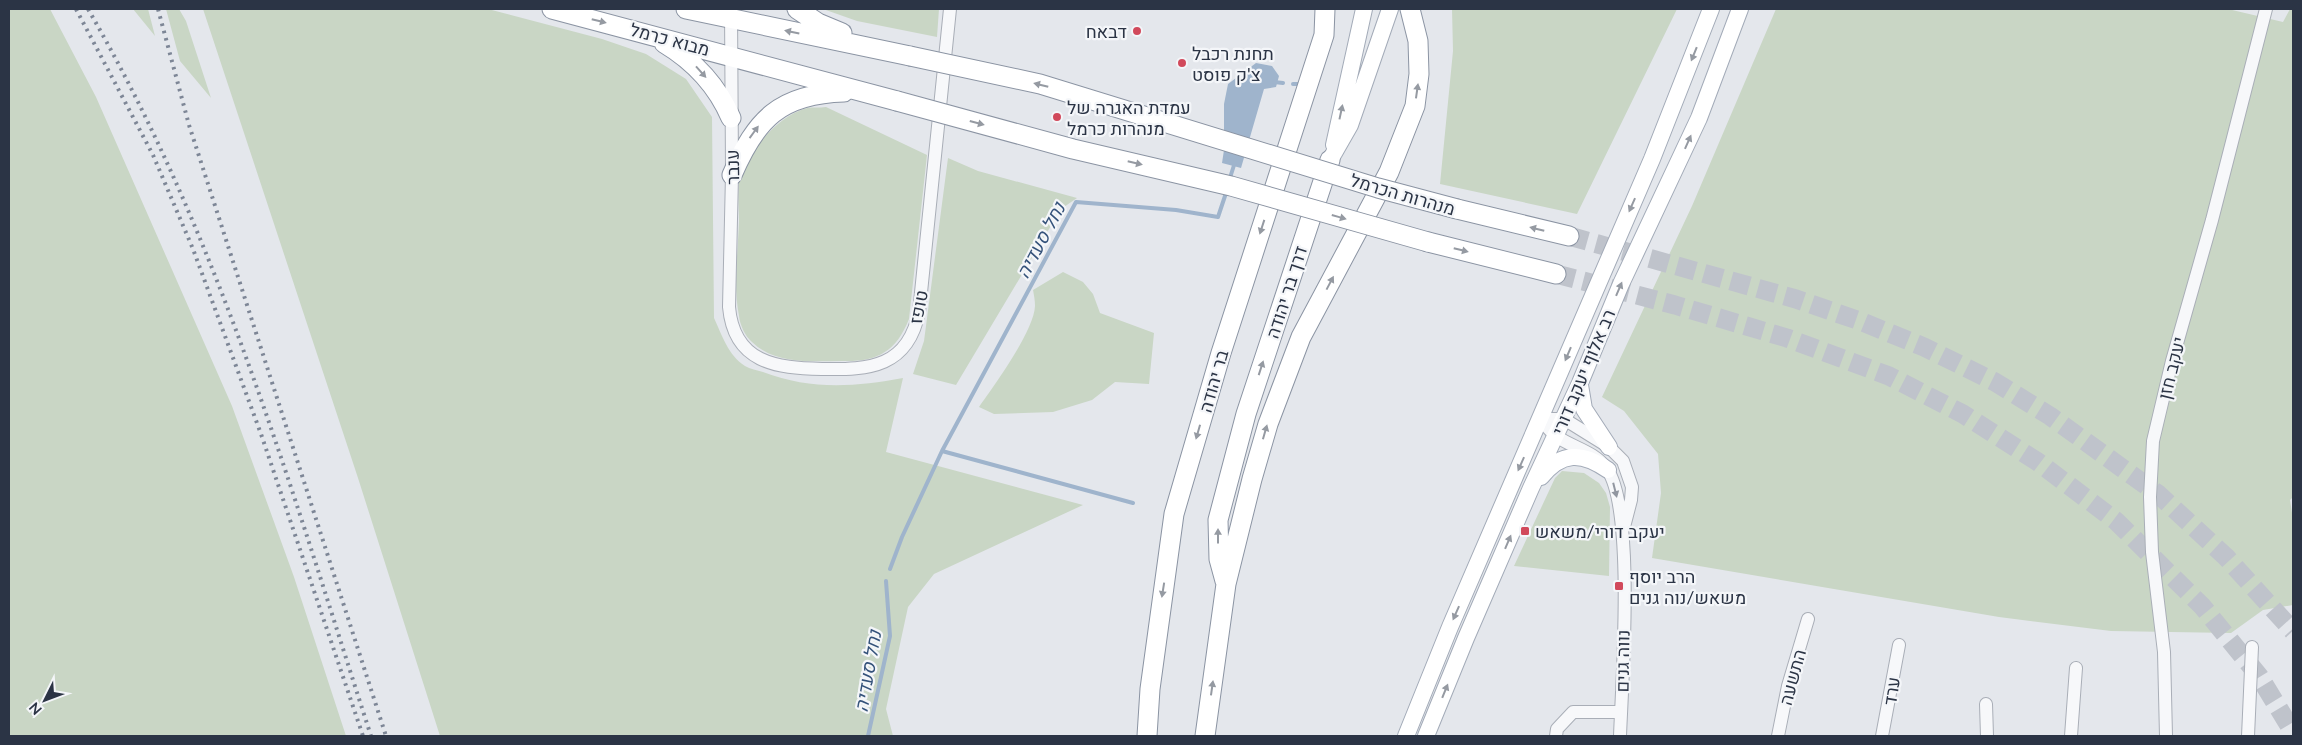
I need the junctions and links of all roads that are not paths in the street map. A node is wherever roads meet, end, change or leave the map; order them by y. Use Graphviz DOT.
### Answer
graph roads {
  1 [pos="552,9"];
  2 [pos="686,9"];
  3 [pos="797,9"];
  4 [pos="950,9"];
  5 [pos="1325,9"];
  6 [pos="1334,9"];
  7 [pos="1364,9"];
  8 [pos="1390,9"];
  9 [pos="1410,9"];
  10 [pos="1711,9"];
  11 [pos="1740,9"];
  12 [pos="2266,9"];
  13 [pos="731,14"];
  14 [pos="648,33"];
  15 [pos="1324,36"];
  16 [pos="878,48"];
  17 [pos="730,55"];
  18 [pos="862,91"];
  19 [pos="731,118"];
  20 [pos="1330,160"];
  21 [pos="732,175"];
  22 [pos="1570,236"];
  23 [pos="1556,274"];
  24 [pos="1580,383"];
  25 [pos="1564,419"];
  26 [pos="1540,420"];
  27 [pos="1556,436"];
  28 [pos="1609,447"];
  29 [pos="1608,470"];
  30 [pos="1532,488"];
  31 [pos="1623,532"];
  32 [pos="1226,584"];
  33 [pos="1808,618"];
  34 [pos="1899,645"];
  35 [pos="2252,647"];
  36 [pos="2076,668"];
  37 [pos="1150,689"];
  38 [pos="1986,704"];
  39 [pos="1621,712"];
  40 [pos="1142,736"];
  41 [pos="1146,736"];
  42 [pos="1205,736"];
  43 [pos="1406,736"];
  44 [pos="1426,736"];
  45 [pos="1556,736"];
  46 [pos="1620,736"];
  47 [pos="1778,736"];
  48 [pos="1882,736"];
  49 [pos="1987,736"];
  50 [pos="2071,736"];
  51 [pos="2166,736"];
  52 [pos="2248,736"];
  1 -- 14 [label="highway, מבוא כרמל, one-way"];
  2 -- 13 [label="highway, מבוא כרמל"];
  3 -- 16 [label="highway"];
  4 -- 21 [label="street, טופז"];
  5 -- 15 [label="highway, בר יהודה"];
  6 -- 15 [label="main road"];
  20 -- 7 [label="main road, one-way"];
  8 -- 20 [label="main road, דרך בר יהודה"];
  32 -- 9 [label="highway, one-way"];
  10 -- 26 [label="main road, רב אלוף יעקב דורי, one-way"];
  24 -- 11 [label="main road, רב אלוף יעקב דורי, one-way"];
  12 -- 51 [label="street, יעקב חזן"];
  16 -- 13 [label="highway, מבוא כרמל, one-way"];
  13 -- 17 [label="street, ענבר"];
  14 -- 17 [label="highway, מבוא כרמל"];
  14 -- 19 [label="highway, one-way"];
  15 -- 37 [label="highway, בר יהודה, one-way"];
  22 -- 16 [label="highway, מנהרות הכרמל, one-way, bridge"];
  17 -- 18 [label="highway, מבוא כרמל"];
  17 -- 19 [label="street, ענבר"];
  21 -- 18 [label="highway, one-way"];
  18 -- 23 [label="highway, מבוא כרמל, one-way, bridge"];
  19 -- 21 [label="street, ענבר"];
  32 -- 20 [label="highway, דרך בר יהודה, one-way"];
  24 -- 25 [label="main road, רב אלוף יעקב דורי"];
  24 -- 28 [label="main road"];
  25 -- 26 [label="street"];
  25 -- 27 [label="main road, רב אלוף יעקב דורי"];
  25 -- 28 [label="street, נווה גנים"];
  26 -- 27 [label="street, נווה גנים"];
  26 -- 43 [label="main road, רב אלוף יעקב דורי, one-way"];
  27 -- 29 [label="street, נווה גנים"];
  27 -- 30 [label="main road, רב אלוף יעקב דורי"];
  28 -- 31 [label="street, נווה גנים"];
  29 -- 30 [label="main road"];
  29 -- 31 [label="street, נווה גנים, one-way"];
  44 -- 30 [label="main road, רב אלוף יעקב דורי, one-way"];
  31 -- 39 [label="street, נווה גנים"];
  42 -- 32 [label="highway, one-way"];
  33 -- 47 [label="street, התשעה"];
  34 -- 48 [label="street, ערד"];
  35 -- 52 [label="street"];
  36 -- 50 [label="street"];
  37 -- 40 [label="highway"];
  37 -- 41 [label="highway, בר יהודה"];
  38 -- 49 [label="street"];
  39 -- 45 [label="street, נווה גנים"];
  39 -- 46 [label="street"];
}
